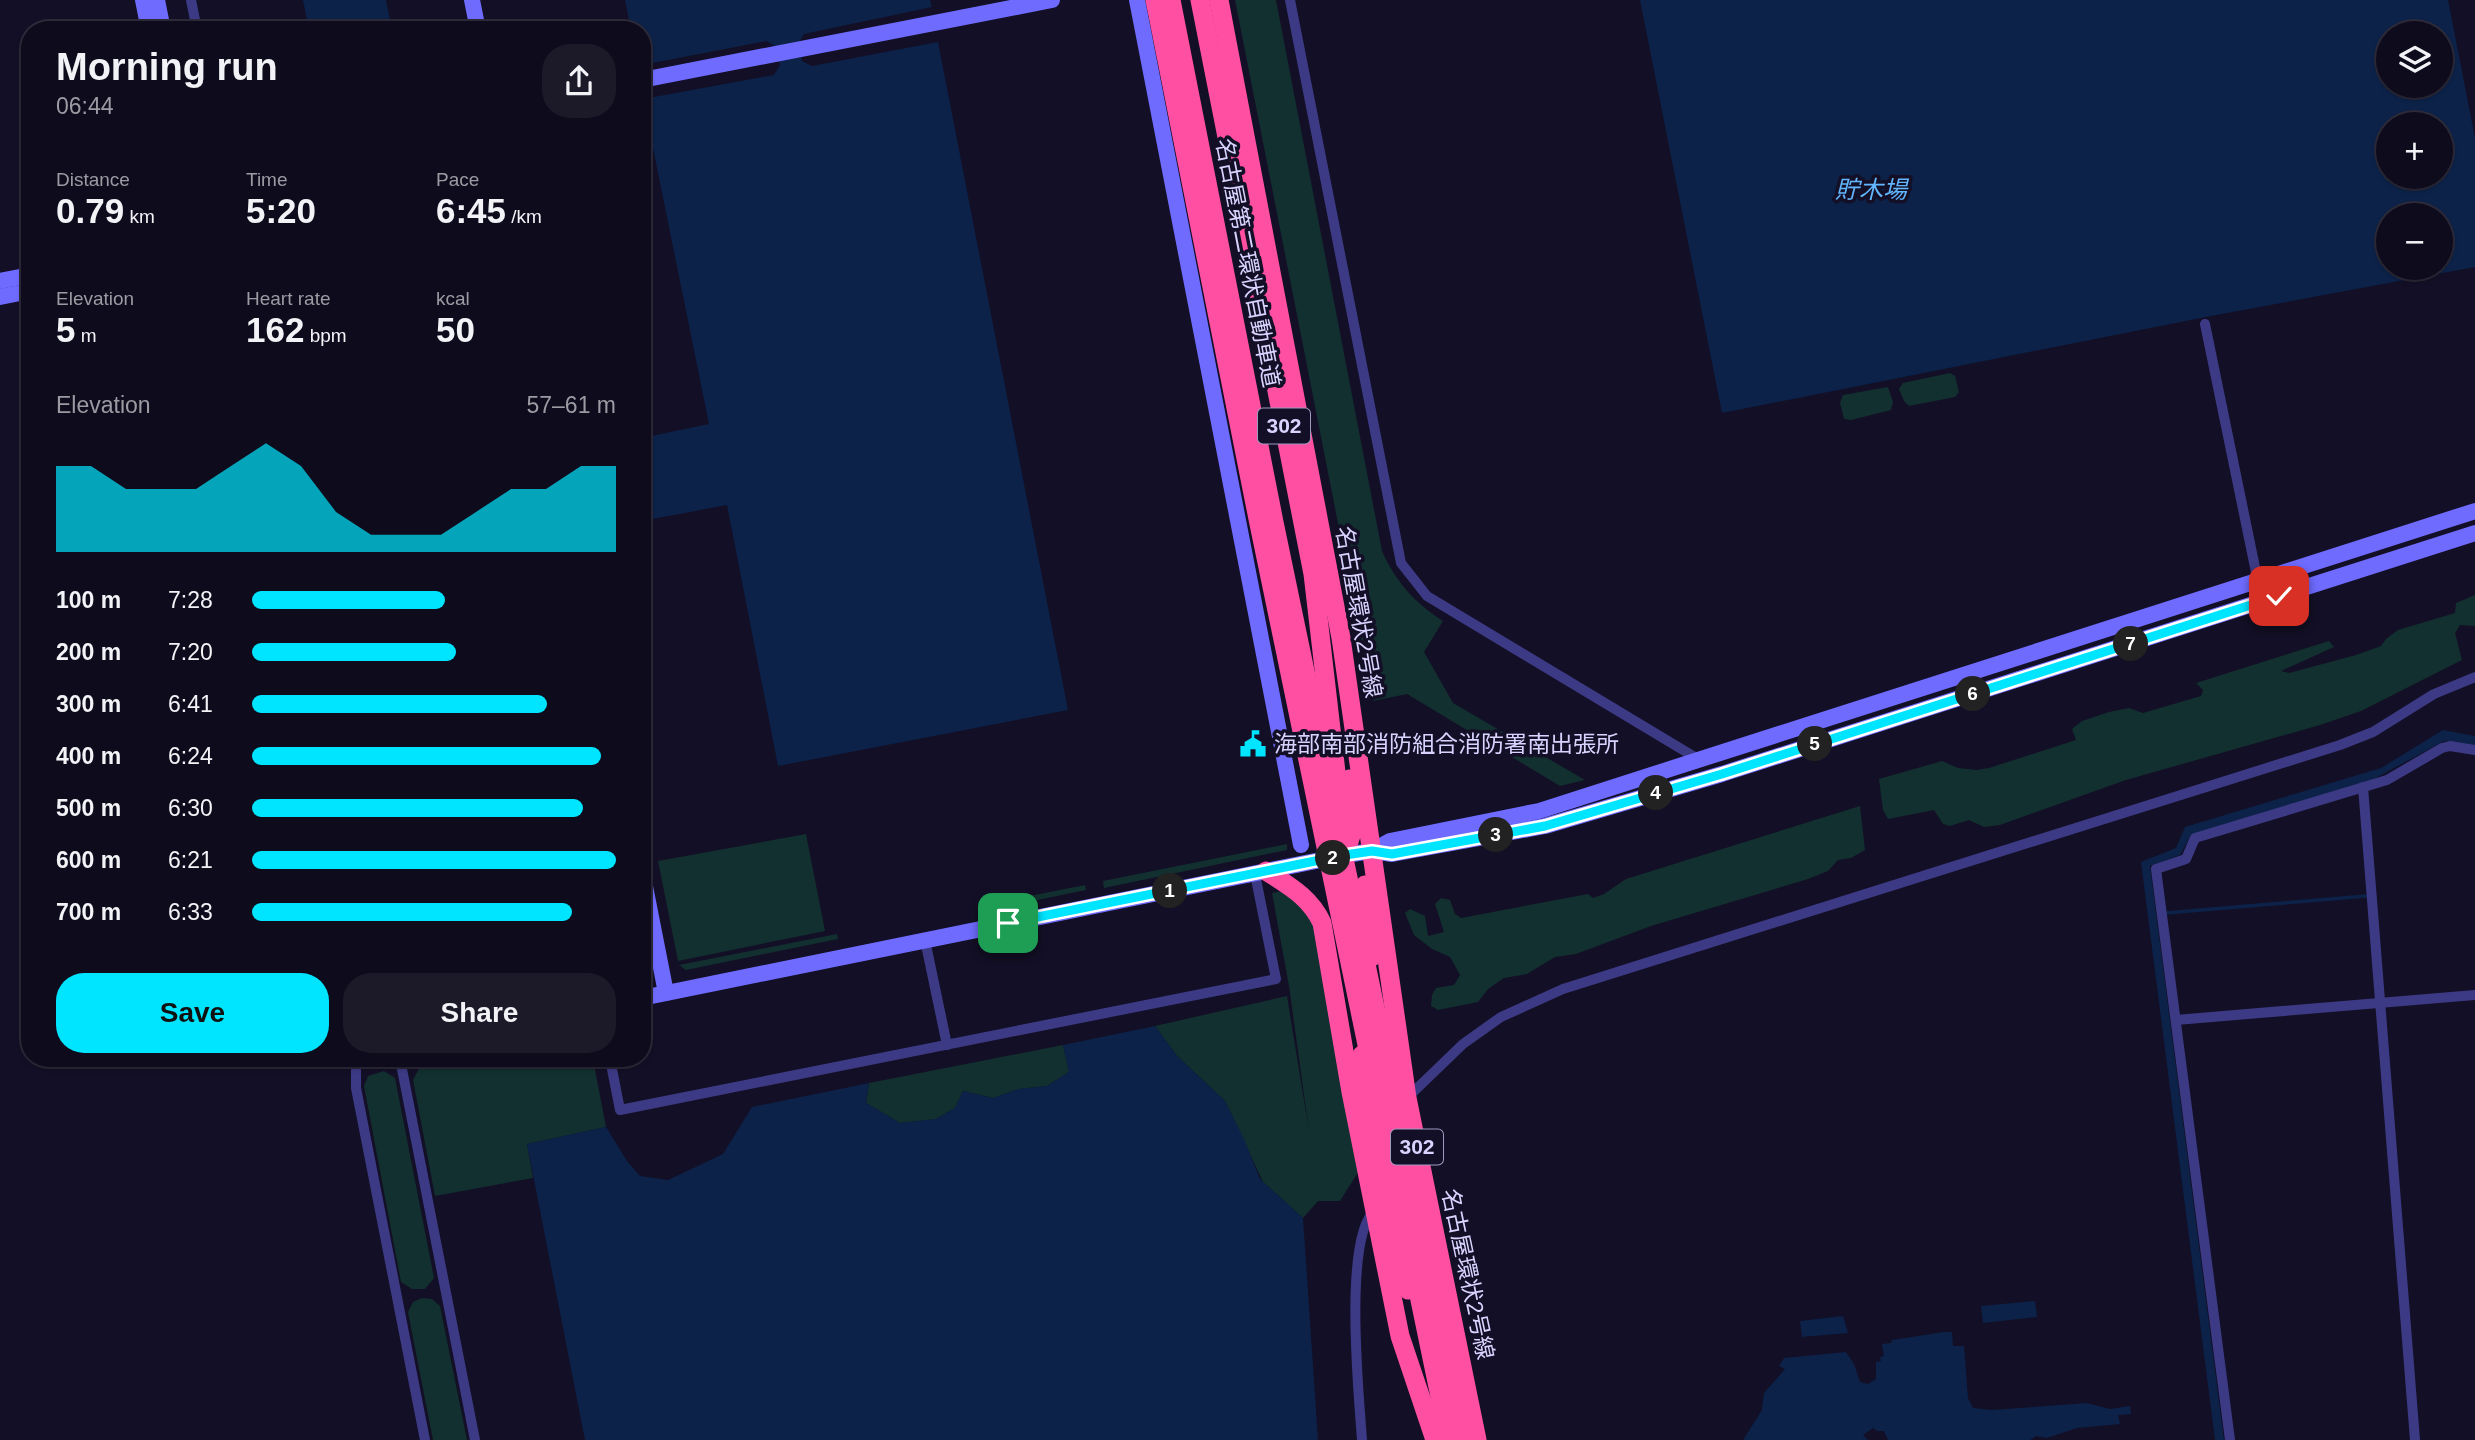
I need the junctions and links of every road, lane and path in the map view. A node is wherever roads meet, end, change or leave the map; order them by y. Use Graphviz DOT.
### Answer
graph roads {
  1 [pos="143,0"];
  2 [pos="157,0"];
  3 [pos="191,0"];
  4 [pos="472,0"];
  5 [pos="1052,0"];
  6 [pos="1137,0"];
  7 [pos="1155,0"];
  8 [pos="1171,0"];
  9 [pos="1200,0"];
  10 [pos="1220,0"];
  11 [pos="1290,0"];
  12 [pos="147,21"];
  13 [pos="161,21"];
  14 [pos="195,21"];
  15 [pos="476,21"];
  16 [pos="651,77"];
  17 [pos="21,277"];
  18 [pos="0,281"];
  19 [pos="21,293"];
  20 [pos="0,297"];
  21 [pos="2205,324"];
  22 [pos="2475,511"];
  23 [pos="2475,533"];
  24 [pos="2258,582"];
  25 [pos="2475,677"];
  26 [pos="1348,684"];
  27 [pos="2475,750"];
  28 [pos="1698,759"];
  29 [pos="2363,787"];
  30 [pos="1301,845"];
  31 [pos="1372,851"];
  32 [pos="1345,855"];
  33 [pos="1260,873"];
  34 [pos="651,916"];
  35 [pos="925,940"];
  36 [pos="666,993"];
  37 [pos="2475,995"];
  38 [pos="651,996"];
  39 [pos="2381,1003"];
  40 [pos="2176,1020"];
  41 [pos="947,1045"];
  42 [pos="356,1067"];
  43 [pos="402,1067"];
  44 [pos="612,1067"];
  45 [pos="1407,1098"];
  46 [pos="1375,1210"];
  47 [pos="1422,1352"];
  48 [pos="425,1440"];
  49 [pos="475,1440"];
  50 [pos="1362,1440"];
  51 [pos="1437,1440"];
  52 [pos="1449,1440"];
  53 [pos="1465,1440"];
  54 [pos="1477,1440"];
  55 [pos="2230,1440"];
  56 [pos="2415,1440"];
  1 -- 12 [label="street"];
  2 -- 13 [label="street"];
  3 -- 14 [label="street"];
  4 -- 15 [label="street"];
  5 -- 16 [label="street"];
  6 -- 30 [label="street"];
  7 -- 52 [label="highway, 名古屋第二環状自動車道, bridge"];
  8 -- 53 [label="highway, 名古屋第二環状自動車道, bridge"];
  9 -- 32 [label="highway, 名古屋環状2号線 / 302"];
  10 -- 26 [label="highway, 名古屋環状2号線 / 302"];
  11 -- 28 [label="street"];
  17 -- 18 [label="street"];
  19 -- 20 [label="street"];
  21 -- 24 [label="street"];
  22 -- 24 [label="street"];
  23 -- 31 [label="street"];
  24 -- 28 [label="street"];
  25 -- 45 [label="street"];
  26 -- 31 [label="highway, 名古屋環状2号線 / 302"];
  26 -- 32 [label="highway"];
  27 -- 29 [label="street"];
  28 -- 31 [label="street"];
  29 -- 39 [label="street"];
  29 -- 40 [label="street"];
  31 -- 32 [label="street"];
  31 -- 45 [label="highway, 名古屋環状2号線 / 302"];
  31 -- 47 [label="highway"];
  32 -- 33 [label="street"];
  32 -- 47 [label="highway, 名古屋環状2号線 / 302"];
  33 -- 35 [label="street"];
  33 -- 41 [label="street"];
  33 -- 46 [label="highway"];
  34 -- 36 [label="street"];
  35 -- 36 [label="street"];
  35 -- 41 [label="street"];
  36 -- 38 [label="street"];
  37 -- 39 [label="street"];
  39 -- 40 [label="street"];
  39 -- 56 [label="street"];
  40 -- 55 [label="street"];
  41 -- 44 [label="street"];
  42 -- 48 [label="street"];
  43 -- 49 [label="street"];
  45 -- 54 [label="highway, 名古屋環状2号線 / 302"];
  46 -- 50 [label="street"];
  46 -- 51 [label="highway"];
  47 -- 51 [label="highway, 名古屋環状2号線 / 302"];
}
